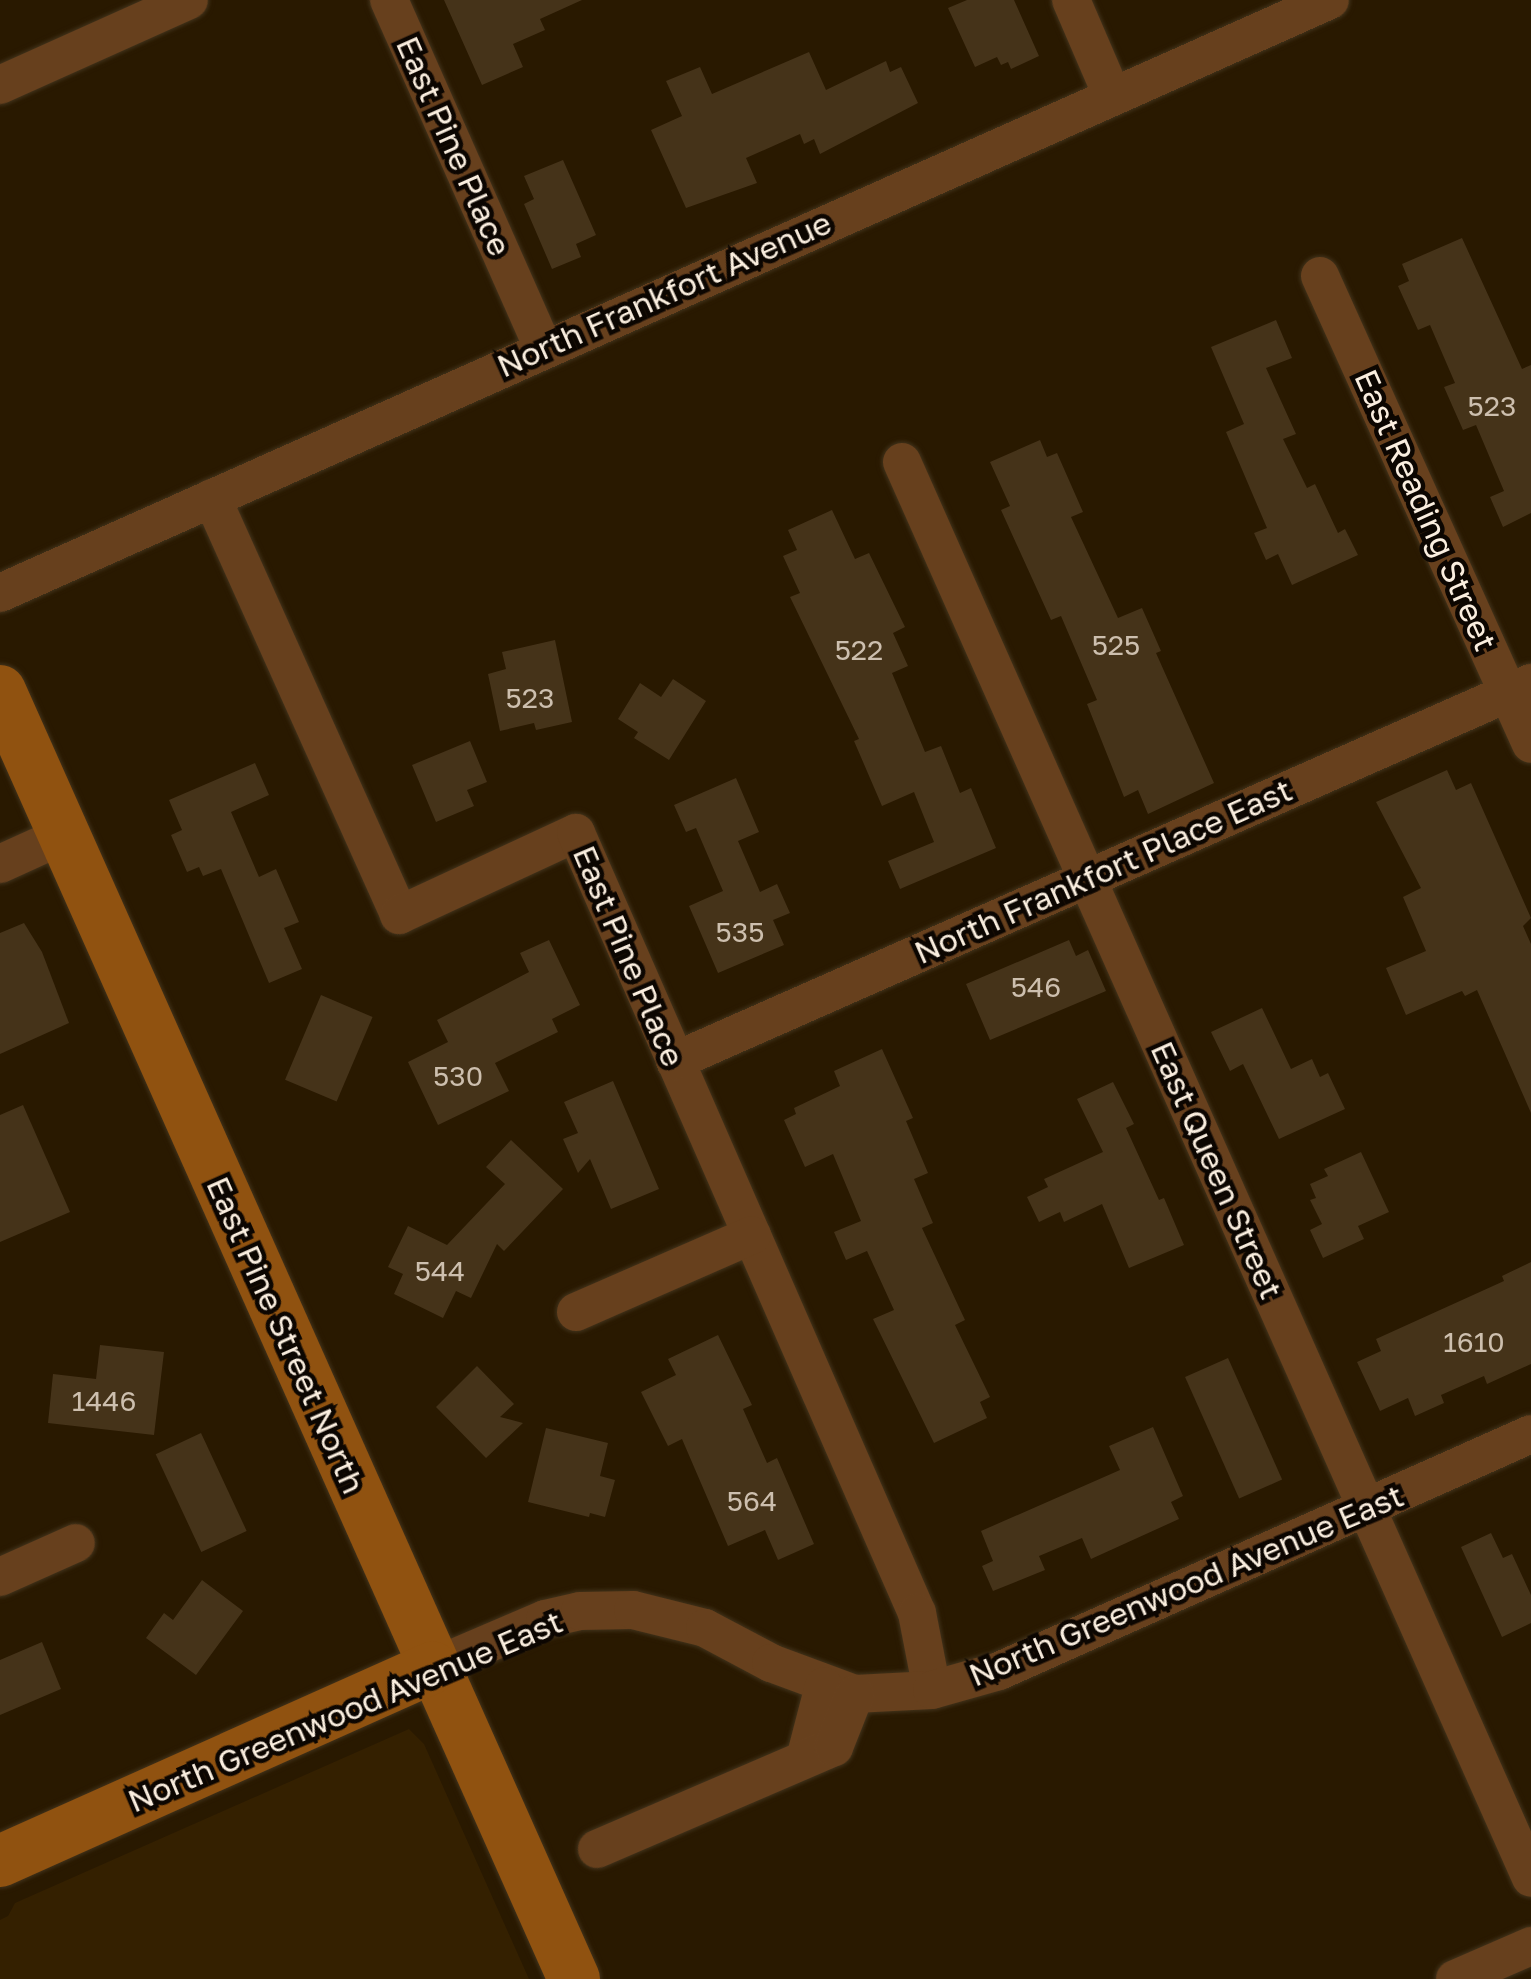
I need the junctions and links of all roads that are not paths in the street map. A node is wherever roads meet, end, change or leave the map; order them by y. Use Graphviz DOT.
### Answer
graph roads {
  1 [pos="189,0"];
  2 [pos="389,0"];
  3 [pos="1071,0"];
  4 [pos="1330,0"];
  5 [pos="0,85"];
  6 [pos="1112,94"];
  7 [pos="1320,276"];
  8 [pos="543,348"];
  9 [pos="902,462"];
  10 [pos="212,498"];
  11 [pos="0,593"];
  12 [pos="1520,688"];
  13 [pos="0,691"];
  14 [pos="1531,744"];
  15 [pos="64,835"];
  16 [pos="0,864"];
  17 [pos="1089,877"];
  18 [pos="675,1061"];
  19 [pos="752,1235"];
  20 [pos="576,1312"];
  21 [pos="1531,1434"];
  22 [pos="1365,1508"];
  23 [pos="76,1543"];
  24 [pos="0,1577"];
  25 [pos="433,1667"];
  26 [pos="839,1690"];
  27 [pos="932,1690"];
  28 [pos="596,1848"];
  29 [pos="0,1861"];
  30 [pos="1531,1878"];
  31 [pos="1531,1946"];
  32 [pos="574,1979"];
  33 [pos="1455,1979"];
  1 -- 5 [label="street"];
  2 -- 8 [label="street, East Pine Place"];
  3 -- 6 [label="street"];
  4 -- 6 [label="street, North Frankfort Avenue"];
  6 -- 8 [label="street, North Frankfort Avenue"];
  7 -- 12 [label="street, East Reading Street"];
  8 -- 10 [label="street, North Frankfort Avenue"];
  9 -- 17 [label="street, East Queen Street"];
  10 -- 11 [label="street, North Frankfort Avenue"];
  10 -- 18 [label="street, East Pine Place"];
  12 -- 14 [label="street, East Reading Street"];
  12 -- 17 [label="street, North Frankfort Place East"];
  13 -- 15 [label="main road, East Pine Street North"];
  15 -- 16 [label="street"];
  15 -- 25 [label="main road, East Pine Street North"];
  17 -- 18 [label="street, North Frankfort Place East"];
  17 -- 22 [label="street, East Queen Street"];
  18 -- 19 [label="street, East Pine Place"];
  19 -- 20 [label="street"];
  19 -- 27 [label="street, East Pine Place"];
  21 -- 22 [label="street, North Greenwood Avenue East"];
  22 -- 27 [label="street, North Greenwood Avenue East"];
  22 -- 30 [label="street, East Queen Street"];
  23 -- 24 [label="street"];
  25 -- 26 [label="street, North Greenwood Avenue East"];
  25 -- 29 [label="main road, North Greenwood Avenue East"];
  25 -- 32 [label="main road, East Pine Street North"];
  26 -- 27 [label="street, North Greenwood Avenue East"];
  26 -- 28 [label="street"];
  31 -- 33 [label="street"];
}
